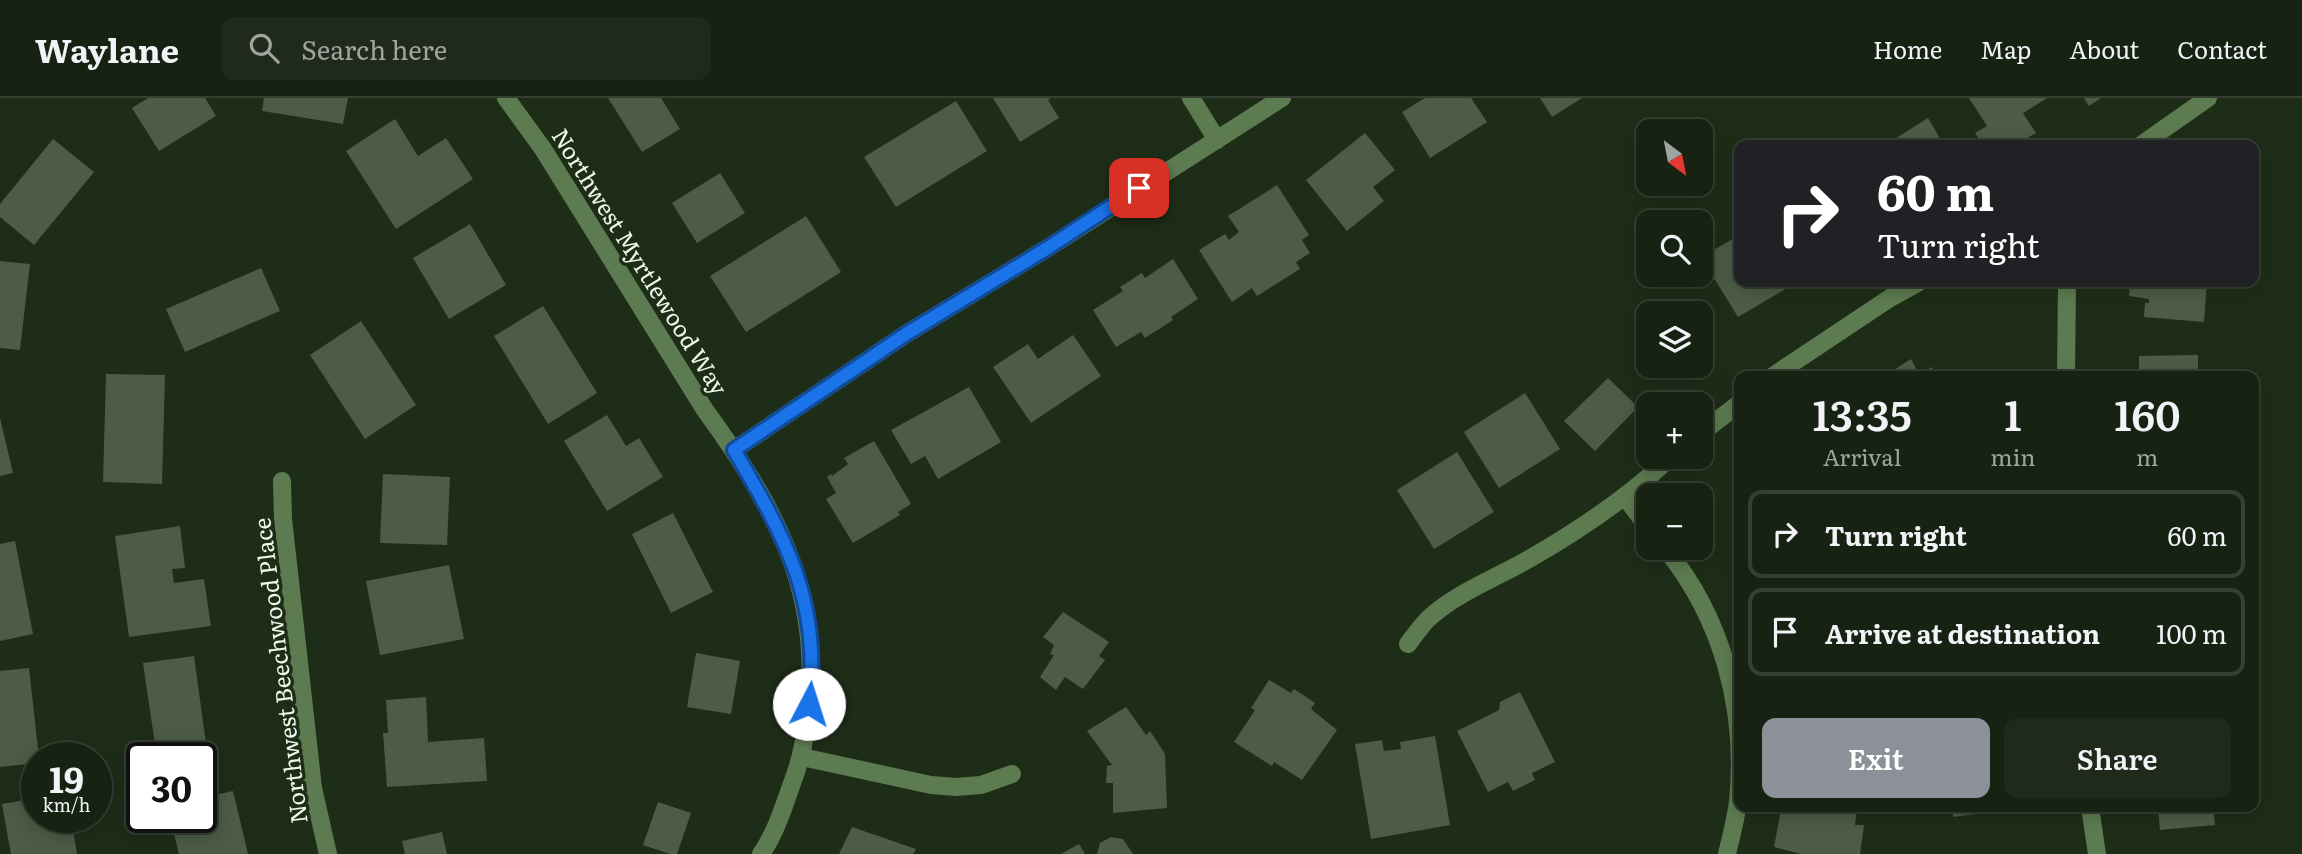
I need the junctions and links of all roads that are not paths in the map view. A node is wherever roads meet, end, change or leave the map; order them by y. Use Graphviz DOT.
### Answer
graph roads {
  1 [pos="506,98"];
  2 [pos="1191,98"];
  3 [pos="1282,98"];
  4 [pos="2208,98"];
  5 [pos="1217,140"];
  6 [pos="2148,140"];
  7 [pos="1910,287"];
  8 [pos="2067,287"];
  9 [pos="1780,371"];
  10 [pos="2066,371"];
  11 [pos="1734,408"];
  12 [pos="1713,424"];
  13 [pos="734,450"];
  14 [pos="1657,469"];
  15 [pos="282,481"];
  16 [pos="1625,497"];
  17 [pos="1636,511"];
  18 [pos="1673,560"];
  19 [pos="1408,644"];
  20 [pos="1734,702"];
  21 [pos="802,757"];
  22 [pos="1012,775"];
  23 [pos="1736,812"];
  24 [pos="2091,812"];
  25 [pos="328,854"];
  26 [pos="761,854"];
  27 [pos="1727,854"];
  28 [pos="2097,854"];
  1 -- 13 [label="street, Northwest Myrtlewood Way"];
  2 -- 5 [label="street"];
  3 -- 5 [label="street"];
  4 -- 6 [label="street"];
  5 -- 13 [label="street"];
  7 -- 9 [label="street"];
  8 -- 10 [label="street"];
  11 -- 12 [label="street"];
  13 -- 21 [label="street, Northwest Myrtlewood Way"];
  14 -- 16 [label="street"];
  15 -- 25 [label="street, Northwest Beechwood Place"];
  16 -- 17 [label="street"];
  16 -- 19 [label="street"];
  18 -- 20 [label="street"];
  21 -- 22 [label="street"];
  21 -- 26 [label="street, Northwest Myrtlewood Way"];
  23 -- 27 [label="street"];
  24 -- 28 [label="street"];
}
